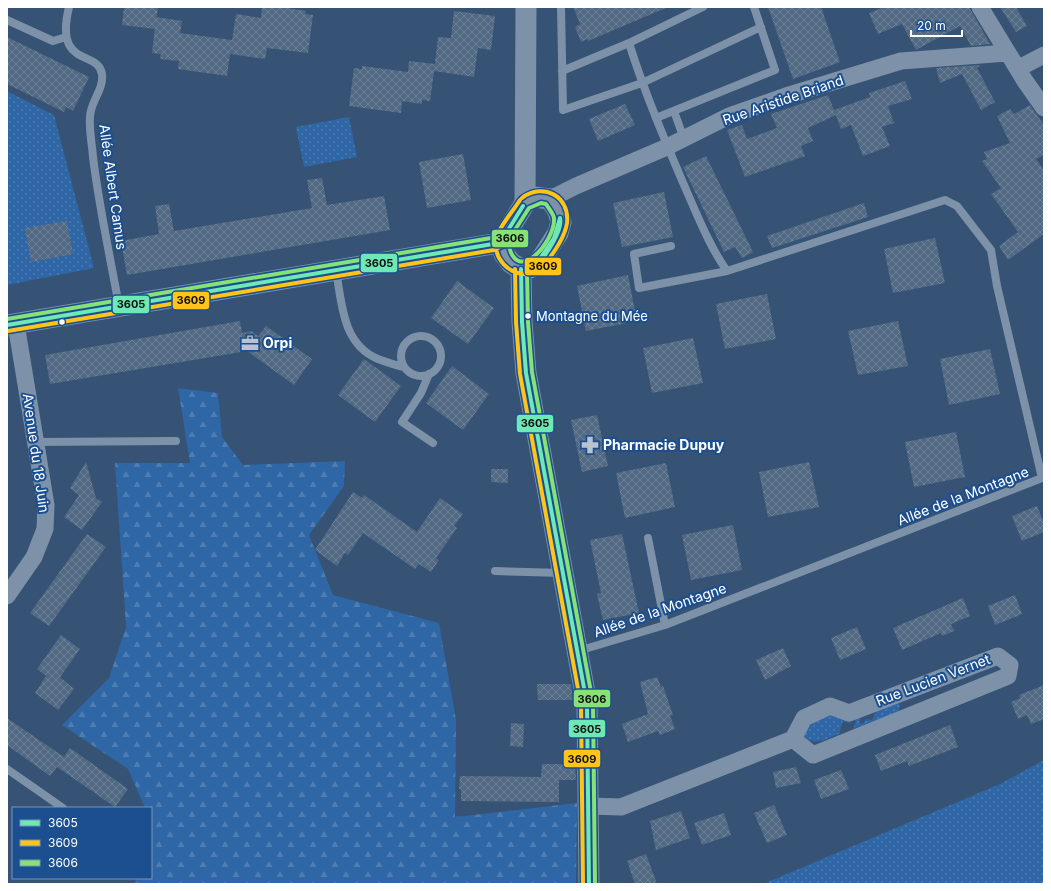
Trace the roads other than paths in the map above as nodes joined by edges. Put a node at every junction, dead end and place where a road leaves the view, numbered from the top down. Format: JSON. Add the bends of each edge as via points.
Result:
{"nodes":[{"id":1,"x":69,"y":7,"type":"edge"},
{"id":2,"x":526,"y":7,"type":"edge"},
{"id":3,"x":561,"y":7,"type":"edge"},
{"id":4,"x":703,"y":7,"type":"edge"},
{"id":5,"x":754,"y":7,"type":"edge"},
{"id":6,"x":980,"y":7,"type":"edge"},
{"id":7,"x":7,"y":20,"type":"edge"},
{"id":8,"x":761,"y":27,"type":"junction"},
{"id":9,"x":67,"y":39,"type":"junction"},
{"id":10,"x":629,"y":43,"type":"junction"},
{"id":11,"x":1007,"y":53,"type":"junction"},
{"id":12,"x":1044,"y":55,"type":"edge"},
{"id":13,"x":1019,"y":68,"type":"junction"},
{"id":14,"x":562,"y":71,"type":"junction"},
{"id":15,"x":642,"y":82,"type":"junction"},
{"id":16,"x":1044,"y":108,"type":"edge"},
{"id":17,"x":674,"y":111,"type":"junction"},
{"id":18,"x":656,"y":118,"type":"junction"},
{"id":19,"x":684,"y":139,"type":"junction"},
{"id":20,"x":667,"y":147,"type":"junction"},
{"id":21,"x":550,"y":199,"type":"junction"},
{"id":22,"x":525,"y":203,"type":"junction"},
{"id":23,"x":502,"y":240,"type":"junction"},
{"id":24,"x":671,"y":246,"type":"dead end"},
{"id":25,"x":521,"y":269,"type":"junction"},
{"id":26,"x":336,"y":270,"type":"junction"},
{"id":27,"x":727,"y":270,"type":"junction"},
{"id":28,"x":119,"y":307,"type":"junction"},
{"id":29,"x":12,"y":324,"type":"edge"},
{"id":30,"x":404,"y":368,"type":"junction"},
{"id":31,"x":429,"y":374,"type":"junction"},
{"id":32,"x":176,"y":441,"type":"dead end"},
{"id":33,"x":36,"y":442,"type":"junction"},
{"id":34,"x":433,"y":443,"type":"dead end"},
{"id":35,"x":1043,"y":478,"type":"edge"},
{"id":36,"x":648,"y":538,"type":"dead end"},
{"id":37,"x":495,"y":571,"type":"dead end"},
{"id":38,"x":563,"y":572,"type":"junction"},
{"id":39,"x":7,"y":596,"type":"edge"},
{"id":40,"x":666,"y":625,"type":"junction"},
{"id":41,"x":578,"y":651,"type":"junction"},
{"id":42,"x":793,"y":739,"type":"junction"},
{"id":43,"x":7,"y":769,"type":"edge"},
{"id":44,"x":588,"y":806,"type":"junction"},
{"id":45,"x":62,"y":807,"type":"edge"},
{"id":46,"x":589,"y":884,"type":"edge"}],
"edges":[{"from":1,"to":9,"type":"lane","via":[[64,32]]},
{"from":2,"to":22,"type":"street"},
{"from":3,"to":14,"type":"lane"},
{"from":4,"to":10,"type":"lane"},
{"from":5,"to":8,"type":"lane"},
{"from":6,"to":11,"type":"street"},
{"from":7,"to":9,"type":"lane","via":[[53,41]]},
{"from":8,"to":15,"type":"lane"},
{"from":8,"to":17,"type":"lane","via":[[775,70]]},
{"from":9,"to":28,"type":"lane","name":"Allée Albert Camus","via":[[70,48],[97,65],[102,72],[103,81],[89,116],[101,213]]},
{"from":10,"to":14,"type":"lane"},
{"from":10,"to":15,"type":"lane"},
{"from":11,"to":13,"type":"street"},
{"from":11,"to":19,"type":"street","name":"Rue Aristide Briand","via":[[901,61],[729,116]]},
{"from":12,"to":13,"type":"street"},
{"from":13,"to":16,"type":"street"},
{"from":14,"to":15,"type":"lane","via":[[563,110]]},
{"from":15,"to":18,"type":"lane"},
{"from":17,"to":18,"type":"lane"},
{"from":17,"to":19,"type":"lane"},
{"from":18,"to":20,"type":"lane"},
{"from":19,"to":20,"type":"street","name":"Rue Aristide Briand"},
{"from":20,"to":21,"type":"street","name":"Rue Aristide Briand"},
{"from":20,"to":27,"type":"lane","via":[[715,254]]},
{"from":21,"to":22,"type":"street","via":[[534,197]]},
{"from":21,"to":25,"type":"street","via":[[558,211],[561,222],[558,233],[540,261],[530,268]]},
{"from":22,"to":23,"type":"street"},
{"from":23,"to":25,"type":"street","via":[[504,254],[511,263]]},
{"from":23,"to":26,"type":"street","via":[[493,244]]},
{"from":24,"to":27,"type":"lane","name":"Allée de la Montagne","via":[[634,254],[639,288]]},
{"from":25,"to":38,"type":"street","via":[[526,373]]},
{"from":26,"to":28,"type":"street"},
{"from":26,"to":30,"type":"lane","via":[[344,322],[352,336],[376,358]]},
{"from":27,"to":35,"type":"lane","name":"Allée de la Montagne","via":[[945,200],[957,206],[991,250],[997,286]]},
{"from":28,"to":29,"type":"street"},
{"from":29,"to":33,"type":"street","name":"Avenue du 18 Juin"},
{"from":30,"to":31,"type":"lane","via":[[416,376]]},
{"from":30,"to":31,"type":"lane","via":[[401,361],[402,347],[412,338],[426,336],[437,344],[441,358]]},
{"from":31,"to":34,"type":"lane","via":[[421,393],[402,422]]},
{"from":32,"to":33,"type":"lane"},
{"from":33,"to":39,"type":"street","name":"Avenue du 18 Juin","via":[[46,505],[45,529],[34,557]]},
{"from":35,"to":40,"type":"lane","name":"Allée de la Montagne"},
{"from":36,"to":40,"type":"lane"},
{"from":37,"to":38,"type":"lane"},
{"from":38,"to":41,"type":"street"},
{"from":40,"to":41,"type":"lane","name":"Allée de la Montagne"},
{"from":41,"to":44,"type":"street","via":[[587,704]]},
{"from":42,"to":42,"type":"street","name":"Rue Lucien Vernet","via":[[813,755],[1008,676],[1010,665],[998,656],[849,713],[830,706],[804,718]]},
{"from":42,"to":44,"type":"street","via":[[621,807]]},
{"from":43,"to":45,"type":"lane"},
{"from":44,"to":46,"type":"street"}]}
